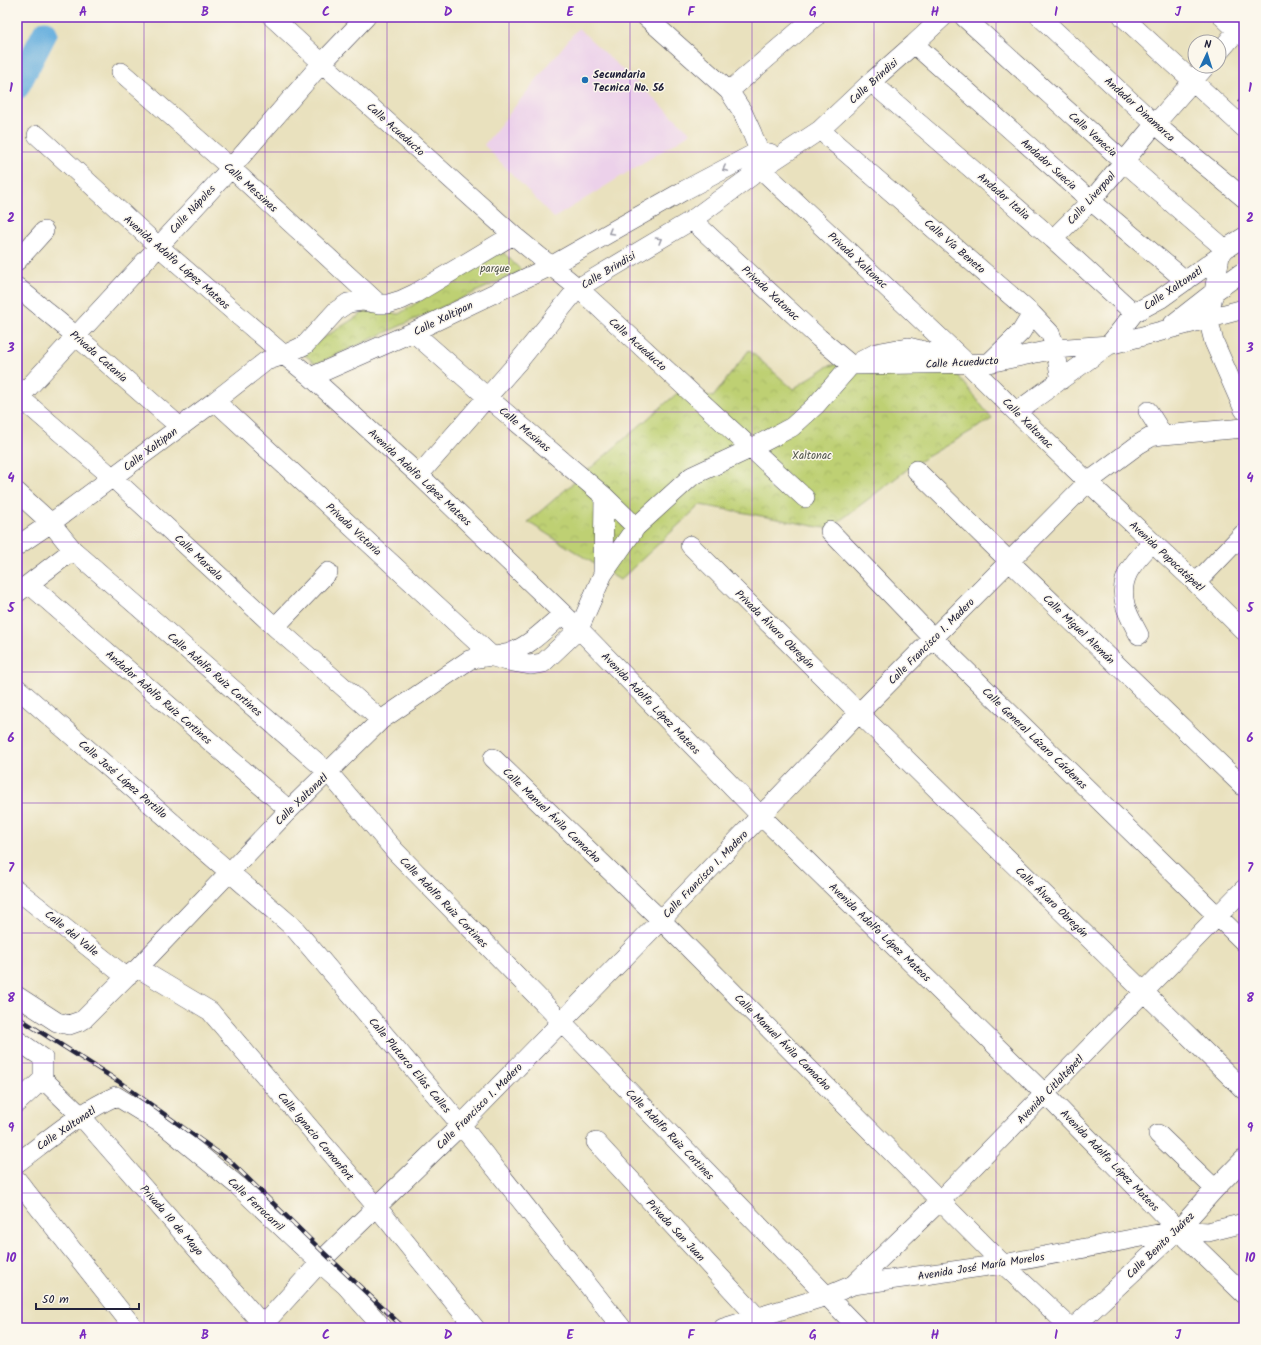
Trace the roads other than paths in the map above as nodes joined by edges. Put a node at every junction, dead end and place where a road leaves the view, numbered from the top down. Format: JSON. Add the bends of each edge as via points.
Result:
{"nodes":[{"id":1,"x":272,"y":17,"type":"edge"},
{"id":2,"x":366,"y":17,"type":"edge"},
{"id":3,"x":646,"y":17,"type":"edge"},
{"id":4,"x":943,"y":17,"type":"edge"},
{"id":5,"x":964,"y":17,"type":"edge"},
{"id":6,"x":1040,"y":17,"type":"edge"},
{"id":7,"x":1123,"y":17,"type":"edge"},
{"id":8,"x":1223,"y":17,"type":"edge"},
{"id":9,"x":807,"y":19,"type":"edge"},
{"id":10,"x":1241,"y":34,"type":"edge"},
{"id":11,"x":914,"y":44,"type":"junction"},
{"id":12,"x":1227,"y":45,"type":"edge"},
{"id":13,"x":322,"y":63,"type":"junction"},
{"id":14,"x":121,"y":72,"type":"dead end"},
{"id":15,"x":1199,"y":74,"type":"edge"},
{"id":16,"x":1193,"y":81,"type":"junction"},
{"id":17,"x":871,"y":82,"type":"junction"},
{"id":18,"x":728,"y":91,"type":"junction"},
{"id":19,"x":1155,"y":124,"type":"junction"},
{"id":20,"x":1244,"y":128,"type":"edge"},
{"id":21,"x":820,"y":130,"type":"junction"},
{"id":22,"x":37,"y":135,"type":"dead end"},
{"id":23,"x":760,"y":160,"type":"junction"},
{"id":24,"x":1123,"y":161,"type":"junction"},
{"id":25,"x":231,"y":168,"type":"junction"},
{"id":26,"x":1244,"y":198,"type":"edge"},
{"id":27,"x":1091,"y":201,"type":"junction"},
{"id":28,"x":692,"y":220,"type":"junction"},
{"id":29,"x":44,"y":231,"type":"dead end"},
{"id":30,"x":513,"y":235,"type":"junction"},
{"id":31,"x":1244,"y":237,"type":"edge"},
{"id":32,"x":1053,"y":239,"type":"junction"},
{"id":33,"x":158,"y":246,"type":"junction"},
{"id":34,"x":1222,"y":252,"type":"junction"},
{"id":35,"x":17,"y":261,"type":"edge"},
{"id":36,"x":551,"y":266,"type":"junction"},
{"id":37,"x":1244,"y":271,"type":"edge"},
{"id":38,"x":1186,"y":281,"type":"junction"},
{"id":39,"x":17,"y":287,"type":"edge"},
{"id":40,"x":578,"y":288,"type":"junction"},
{"id":41,"x":1214,"y":292,"type":"junction"},
{"id":42,"x":379,"y":304,"type":"junction"},
{"id":43,"x":1244,"y":308,"type":"edge"},
{"id":44,"x":1134,"y":313,"type":"junction"},
{"id":45,"x":1032,"y":314,"type":"junction"},
{"id":46,"x":1208,"y":318,"type":"junction"},
{"id":47,"x":1165,"y":330,"type":"junction"},
{"id":48,"x":413,"y":332,"type":"junction"},
{"id":49,"x":76,"y":336,"type":"junction"},
{"id":50,"x":1110,"y":345,"type":"junction"},
{"id":51,"x":1055,"y":349,"type":"junction"},
{"id":52,"x":284,"y":355,"type":"junction"},
{"id":53,"x":989,"y":363,"type":"junction"},
{"id":54,"x":961,"y":364,"type":"junction"},
{"id":55,"x":853,"y":365,"type":"junction"},
{"id":56,"x":311,"y":377,"type":"junction"},
{"id":57,"x":1061,"y":380,"type":"junction"},
{"id":58,"x":18,"y":397,"type":"edge"},
{"id":59,"x":487,"y":397,"type":"junction"},
{"id":60,"x":215,"y":401,"type":"junction"},
{"id":61,"x":1244,"y":410,"type":"edge"},
{"id":62,"x":1148,"y":411,"type":"dead end"},
{"id":63,"x":1016,"y":412,"type":"junction"},
{"id":64,"x":180,"y":427,"type":"junction"},
{"id":65,"x":1244,"y":428,"type":"edge"},
{"id":66,"x":1163,"y":435,"type":"junction"},
{"id":67,"x":752,"y":448,"type":"junction"},
{"id":68,"x":916,"y":470,"type":"dead end"},
{"id":69,"x":419,"y":475,"type":"junction"},
{"id":70,"x":112,"y":477,"type":"junction"},
{"id":71,"x":1088,"y":482,"type":"junction"},
{"id":72,"x":17,"y":492,"type":"edge"},
{"id":73,"x":604,"y":496,"type":"junction"},
{"id":74,"x":805,"y":498,"type":"dead end"},
{"id":75,"x":51,"y":523,"type":"junction"},
{"id":76,"x":636,"y":527,"type":"junction"},
{"id":77,"x":830,"y":531,"type":"dead end"},
{"id":78,"x":1244,"y":533,"type":"edge"},
{"id":79,"x":1153,"y":542,"type":"junction"},
{"id":80,"x":690,"y":545,"type":"dead end"},
{"id":81,"x":17,"y":546,"type":"edge"},
{"id":82,"x":73,"y":550,"type":"junction"},
{"id":83,"x":1010,"y":562,"type":"junction"},
{"id":84,"x":328,"y":572,"type":"dead end"},
{"id":85,"x":603,"y":574,"type":"junction"},
{"id":86,"x":1196,"y":583,"type":"junction"},
{"id":87,"x":23,"y":588,"type":"edge"},
{"id":88,"x":562,"y":614,"type":"junction"},
{"id":89,"x":275,"y":627,"type":"junction"},
{"id":90,"x":579,"y":629,"type":"junction"},
{"id":91,"x":1244,"y":631,"type":"edge"},
{"id":92,"x":1139,"y":635,"type":"dead end"},
{"id":93,"x":933,"y":638,"type":"junction"},
{"id":94,"x":493,"y":657,"type":"junction"},
{"id":95,"x":17,"y":688,"type":"edge"},
{"id":96,"x":859,"y":714,"type":"junction"},
{"id":97,"x":381,"y":720,"type":"junction"},
{"id":98,"x":493,"y":758,"type":"dead end"},
{"id":99,"x":328,"y":772,"type":"junction"},
{"id":100,"x":1244,"y":787,"type":"edge"},
{"id":101,"x":288,"y":810,"type":"junction"},
{"id":102,"x":760,"y":816,"type":"junction"},
{"id":103,"x":229,"y":871,"type":"junction"},
{"id":104,"x":1244,"y":889,"type":"edge"},
{"id":105,"x":17,"y":890,"type":"edge"},
{"id":106,"x":1218,"y":917,"type":"junction"},
{"id":107,"x":661,"y":920,"type":"junction"},
{"id":108,"x":1244,"y":942,"type":"edge"},
{"id":109,"x":132,"y":973,"type":"junction"},
{"id":110,"x":1145,"y":992,"type":"junction"},
{"id":111,"x":17,"y":996,"type":"edge"},
{"id":112,"x":562,"y":1022,"type":"junction"},
{"id":113,"x":17,"y":1040,"type":"edge"},
{"id":114,"x":42,"y":1079,"type":"junction"},
{"id":115,"x":1244,"y":1090,"type":"edge"},
{"id":116,"x":1045,"y":1094,"type":"junction"},
{"id":117,"x":116,"y":1096,"type":"joint"},
{"id":118,"x":17,"y":1103,"type":"edge"},
{"id":119,"x":81,"y":1116,"type":"junction"},
{"id":120,"x":461,"y":1125,"type":"junction"},
{"id":121,"x":1158,"y":1134,"type":"dead end"},
{"id":122,"x":596,"y":1142,"type":"dead end"},
{"id":123,"x":1244,"y":1159,"type":"edge"},
{"id":124,"x":17,"y":1163,"type":"edge"},
{"id":125,"x":17,"y":1180,"type":"edge"},
{"id":126,"x":1215,"y":1189,"type":"junction"},
{"id":127,"x":941,"y":1200,"type":"junction"},
{"id":128,"x":377,"y":1207,"type":"junction"},
{"id":129,"x":1244,"y":1223,"type":"edge"},
{"id":130,"x":1178,"y":1230,"type":"junction"},
{"id":131,"x":320,"y":1263,"type":"junction"},
{"id":132,"x":1003,"y":1264,"type":"junction"},
{"id":133,"x":853,"y":1285,"type":"junction"},
{"id":134,"x":1244,"y":1294,"type":"edge"},
{"id":135,"x":827,"y":1296,"type":"junction"},
{"id":136,"x":757,"y":1318,"type":"junction"},
{"id":137,"x":261,"y":1326,"type":"edge"},
{"id":138,"x":134,"y":1328,"type":"edge"},
{"id":139,"x":383,"y":1328,"type":"edge"},
{"id":140,"x":475,"y":1328,"type":"edge"},
{"id":141,"x":622,"y":1328,"type":"edge"},
{"id":142,"x":723,"y":1328,"type":"edge"},
{"id":143,"x":858,"y":1328,"type":"edge"},
{"id":144,"x":1072,"y":1328,"type":"edge"}],
"edges":[{"from":1,"to":13,"type":"street","name":"Calle Acueducto"},
{"from":2,"to":13,"type":"street","name":"Calle Nápoles"},
{"from":3,"to":18,"type":"street"},
{"from":4,"to":11,"type":"street","name":"Calle Brindisi"},
{"from":5,"to":24,"type":"street","name":"Calle Venecia"},
{"from":6,"to":19,"type":"street","name":"Andador Dinamarca"},
{"from":7,"to":16,"type":"street"},
{"from":8,"to":10,"type":"street"},
{"from":9,"to":18,"type":"street"},
{"from":10,"to":12,"type":"street"},
{"from":11,"to":17,"type":"street","name":"Calle Brindisi"},
{"from":11,"to":27,"type":"street","name":"Andador Suecia"},
{"from":13,"to":25,"type":"street","name":"Calle Nápoles"},
{"from":13,"to":30,"type":"street","name":"Calle Acueducto"},
{"from":14,"to":25,"type":"street","name":"Calle Messinas"},
{"from":15,"to":16,"type":"street","name":"Calle Liverpool"},
{"from":16,"to":19,"type":"street","name":"Calle Liverpool"},
{"from":16,"to":20,"type":"street"},
{"from":17,"to":21,"type":"street","name":"Calle Brindisi"},
{"from":17,"to":32,"type":"street","name":"Andador Italia"},
{"from":18,"to":23,"type":"street","via":[[742,111]]},
{"from":19,"to":24,"type":"street","name":"Calle Liverpool"},
{"from":19,"to":26,"type":"street","name":"Andador Dinamarca"},
{"from":21,"to":23,"type":"street","name":"Calle Brindisi","via":[[781,155]]},
{"from":21,"to":45,"type":"street","name":"Calle Vía Beneto"},
{"from":22,"to":33,"type":"street","name":"Avenida Adolfo López Mateos"},
{"from":23,"to":28,"type":"street","name":"Calle Brindisi"},
{"from":23,"to":36,"type":"street","one_way":true,"via":[[685,190]]},
{"from":23,"to":54,"type":"street","name":"Privada Xaltonac"},
{"from":24,"to":27,"type":"street","name":"Calle Liverpool"},
{"from":24,"to":34,"type":"street","name":"Calle Venecia"},
{"from":25,"to":33,"type":"street","name":"Calle Nápoles"},
{"from":25,"to":42,"type":"street","name":"Calle Messinas"},
{"from":27,"to":32,"type":"street","name":"Calle Liverpool"},
{"from":27,"to":38,"type":"street","name":"Andador Suecia"},
{"from":40,"to":28,"type":"street","name":"Calle Brindisi","one_way":true},
{"from":28,"to":55,"type":"street","name":"Privada Xatonac","via":[[819,338]]},
{"from":29,"to":35,"type":"street"},
{"from":30,"to":36,"type":"street","name":"Calle Acueducto"},
{"from":30,"to":42,"type":"street","name":"Calle Xaltipan","via":[[416,294],[388,304]]},
{"from":31,"to":34,"type":"street","name":"Calle Xaltonatl"},
{"from":32,"to":44,"type":"street","name":"Andador Italia"},
{"from":33,"to":49,"type":"street","name":"Calle Nápoles"},
{"from":33,"to":52,"type":"street","name":"Avenida Adolfo López Mateos"},
{"from":34,"to":38,"type":"street","name":"Calle Xaltonatl"},
{"from":34,"to":41,"type":"street"},
{"from":36,"to":40,"type":"street","name":"Calle Acueducto"},
{"from":36,"to":48,"type":"street","name":"Calle Xaltipan"},
{"from":37,"to":41,"type":"street","name":"Calle Xaltonatl"},
{"from":38,"to":44,"type":"street","name":"Calle Xaltonatl"},
{"from":39,"to":49,"type":"street","name":"Privada Catania"},
{"from":40,"to":59,"type":"street","name":"Calle Brindisi"},
{"from":40,"to":67,"type":"street","name":"Calle Acueducto"},
{"from":41,"to":46,"type":"street"},
{"from":41,"to":47,"type":"street","name":"Calle Xaltonatl"},
{"from":42,"to":52,"type":"street","name":"Calle Xaltipan","via":[[362,301],[348,303],[336,311],[305,345]]},
{"from":43,"to":46,"type":"street","name":"Calle Xaltonatl"},
{"from":44,"to":50,"type":"street","name":"Calle Xaltonatl"},
{"from":45,"to":51,"type":"street","name":"Calle Vía Beneto","via":[[1050,333]]},
{"from":45,"to":53,"type":"street","via":[[1021,332]]},
{"from":46,"to":47,"type":"street","name":"Calle Xaltonatl"},
{"from":46,"to":61,"type":"street","via":[[1214,342]]},
{"from":47,"to":50,"type":"street","name":"Calle Xaltonatl"},
{"from":48,"to":56,"type":"street","name":"Calle Xaltipan"},
{"from":48,"to":59,"type":"street","name":"Calle Mesinas"},
{"from":49,"to":58,"type":"street","name":"Calle Nápoles"},
{"from":49,"to":64,"type":"street","name":"Privada Catania"},
{"from":50,"to":51,"type":"street","name":"Calle Xaltonatl"},
{"from":50,"to":57,"type":"street","name":"Calle Xaltonatl"},
{"from":51,"to":53,"type":"street","name":"Calle Acueducto"},
{"from":51,"to":57,"type":"street","name":"Calle Vía Beneto"},
{"from":52,"to":56,"type":"street","name":"Avenida Adolfo López Mateos"},
{"from":52,"to":60,"type":"street","name":"Calle Xaltipan","via":[[266,361]]},
{"from":53,"to":54,"type":"street","name":"Calle Acueducto"},
{"from":54,"to":55,"type":"street","name":"Calle Acueducto"},
{"from":54,"to":63,"type":"street","name":"Calle Xaltonac"},
{"from":55,"to":67,"type":"street","via":[[792,427]]},
{"from":56,"to":69,"type":"street","name":"Avenida Adolfo López Mateos"},
{"from":57,"to":63,"type":"street","name":"Calle Xaltonatl"},
{"from":58,"to":70,"type":"street","name":"Calle Marsala"},
{"from":59,"to":69,"type":"street","name":"Calle Brindisi"},
{"from":59,"to":73,"type":"street","name":"Calle Mesinas"},
{"from":60,"to":64,"type":"street","name":"Calle Xaltipan"},
{"from":60,"to":94,"type":"street","name":"Privada Victoria"},
{"from":62,"to":66,"type":"street"},
{"from":63,"to":71,"type":"street","name":"Calle Xaltonac"},
{"from":64,"to":70,"type":"street","name":"Calle Xaltipan"},
{"from":65,"to":66,"type":"street","name":"Calle Francisco I. Madero"},
{"from":66,"to":71,"type":"street","name":"Calle Francisco I. Madero","via":[[1151,437]]},
{"from":67,"to":74,"type":"street","name":"Calle Acueducto"},
{"from":67,"to":76,"type":"street","via":[[692,476]]},
{"from":68,"to":83,"type":"street","name":"Calle Miguel Alemán"},
{"from":69,"to":88,"type":"street","name":"Avenida Adolfo López Mateos"},
{"from":70,"to":75,"type":"street","name":"Calle Xaltipan"},
{"from":70,"to":89,"type":"street","name":"Calle Marsala"},
{"from":71,"to":79,"type":"street","name":"Avenida Popocatépetl"},
{"from":71,"to":83,"type":"street","name":"Calle Francisco I. Madero"},
{"from":72,"to":75,"type":"street","name":"Calle Adolfo Ruiz Cortines"},
{"from":73,"to":76,"type":"street","name":"Calle Mesinas"},
{"from":73,"to":85,"type":"street"},
{"from":75,"to":81,"type":"street","name":"Calle Xaltipan"},
{"from":75,"to":82,"type":"street","name":"Calle Adolfo Ruiz Cortines"},
{"from":76,"to":85,"type":"street"},
{"from":77,"to":93,"type":"street","name":"Calle General Lázaro Cárdenas"},
{"from":78,"to":86,"type":"street"},
{"from":79,"to":86,"type":"street","name":"Avenida Popocatépetl"},
{"from":79,"to":92,"type":"street","via":[[1126,576],[1123,589],[1125,605]]},
{"from":80,"to":96,"type":"street","name":"Privada Álvaro Obregón"},
{"from":82,"to":87,"type":"street"},
{"from":82,"to":99,"type":"street","name":"Calle Adolfo Ruiz Cortines"},
{"from":83,"to":93,"type":"street","name":"Calle Francisco I. Madero"},
{"from":83,"to":100,"type":"street","name":"Calle Miguel Alemán"},
{"from":84,"to":89,"type":"street"},
{"from":85,"to":90,"type":"street"},
{"from":86,"to":91,"type":"street","name":"Avenida Popocatépetl"},
{"from":87,"to":101,"type":"street","name":"Andador Adolfo Ruiz Cortines"},
{"from":88,"to":90,"type":"street","name":"Avenida Adolfo López Mateos"},
{"from":88,"to":94,"type":"street","name":"Calle Xaltonatl","via":[[528,644],[510,653]]},
{"from":89,"to":97,"type":"street","name":"Calle Marsala"},
{"from":90,"to":94,"type":"street","via":[[543,663],[530,665]]},
{"from":90,"to":102,"type":"street","name":"Avenida Adolfo López Mateos"},
{"from":93,"to":96,"type":"street","name":"Calle Francisco I. Madero"},
{"from":93,"to":106,"type":"street","name":"Calle General Lázaro Cárdenas"},
{"from":94,"to":97,"type":"street","name":"Calle Xaltonatl","via":[[469,660]]},
{"from":95,"to":103,"type":"street","name":"Calle José López Portillo"},
{"from":96,"to":102,"type":"street","name":"Calle Francisco I. Madero"},
{"from":96,"to":110,"type":"street","name":"Calle Álvaro Obregón"},
{"from":97,"to":99,"type":"street","name":"Calle Xaltonatl"},
{"from":98,"to":107,"type":"street","name":"Calle Manuel Ávila Camacho"},
{"from":99,"to":101,"type":"street","name":"Calle Xaltonatl"},
{"from":99,"to":112,"type":"street","name":"Calle Adolfo Ruiz Cortines","via":[[395,851]]},
{"from":101,"to":103,"type":"street","name":"Calle Xaltonatl"},
{"from":102,"to":107,"type":"street","name":"Calle Francisco I. Madero"},
{"from":102,"to":116,"type":"street","name":"Avenida Adolfo López Mateos"},
{"from":103,"to":109,"type":"street","name":"Calle Xaltonatl"},
{"from":103,"to":120,"type":"street","name":"Calle Plutarco Elías Calles","via":[[294,928]]},
{"from":104,"to":106,"type":"street","name":"Avenida Citlaltépetl"},
{"from":105,"to":109,"type":"street","name":"Calle del Valle"},
{"from":106,"to":108,"type":"street","name":"Calle General Lázaro Cárdenas"},
{"from":106,"to":110,"type":"street","name":"Avenida Citlaltépetl"},
{"from":107,"to":112,"type":"street","name":"Calle Francisco I. Madero"},
{"from":107,"to":127,"type":"street","name":"Calle Manuel Ávila Camacho"},
{"from":109,"to":111,"type":"street","name":"Calle Xaltonatl","via":[[83,1020],[69,1025],[57,1022]]},
{"from":109,"to":128,"type":"street","name":"Calle Ignacio Comonfort","via":[[210,1011]]},
{"from":110,"to":115,"type":"street","name":"Calle Álvaro Obregón"},
{"from":110,"to":116,"type":"street","name":"Avenida Citlaltépetl"},
{"from":112,"to":120,"type":"street","name":"Calle Francisco I. Madero"},
{"from":112,"to":135,"type":"street","name":"Calle Adolfo Ruiz Cortines"},
{"from":113,"to":114,"type":"street","via":[[43,1058]]},
{"from":114,"to":118,"type":"street"},
{"from":114,"to":119,"type":"street","name":"Privada 10 de Mayo"},
{"from":116,"to":127,"type":"street","name":"Avenida Citlaltépetl"},
{"from":116,"to":130,"type":"street","name":"Avenida Adolfo López Mateos"},
{"from":117,"to":119,"type":"street","name":"Calle Xaltonatl"},
{"from":117,"to":131,"type":"street","name":"Calle Ferrocarril","via":[[165,1126],[238,1186]]},
{"from":119,"to":124,"type":"street","name":"Calle Xaltonatl"},
{"from":119,"to":137,"type":"street","name":"Privada 10 de Mayo"},
{"from":120,"to":128,"type":"street","name":"Calle Francisco I. Madero"},
{"from":120,"to":141,"type":"street","name":"Calle Plutarco Elías Calles"},
{"from":121,"to":126,"type":"street"},
{"from":122,"to":136,"type":"street","name":"Privada San Juan"},
{"from":123,"to":126,"type":"street","name":"Calle Benito Juárez"},
{"from":125,"to":138,"type":"street"},
{"from":126,"to":130,"type":"street","name":"Calle Benito Juárez"},
{"from":127,"to":132,"type":"street","name":"Calle Manuel Ávila Camacho"},
{"from":127,"to":133,"type":"street","name":"Avenida Citlaltépetl"},
{"from":128,"to":131,"type":"street","name":"Calle Francisco I. Madero"},
{"from":128,"to":140,"type":"street","name":"Calle Ignacio Comonfort"},
{"from":129,"to":130,"type":"street","name":"Avenida José María Morelos","via":[[1208,1232]]},
{"from":130,"to":132,"type":"street","name":"Avenida José María Morelos"},
{"from":130,"to":134,"type":"street","name":"Avenida Adolfo López Mateos"},
{"from":130,"to":144,"type":"street","name":"Calle Benito Juárez"},
{"from":131,"to":137,"type":"street","name":"Calle Francisco I. Madero"},
{"from":131,"to":139,"type":"street","name":"Calle Ferrocarril","via":[[345,1285]]},
{"from":132,"to":133,"type":"street","name":"Avenida José María Morelos"},
{"from":132,"to":144,"type":"street","name":"Calle Manuel Ávila Camacho"},
{"from":133,"to":135,"type":"street","name":"Avenida José María Morelos"},
{"from":135,"to":136,"type":"street","name":"Avenida José María Morelos"},
{"from":135,"to":143,"type":"street","name":"Calle Adolfo Ruiz Cortines"},
{"from":136,"to":142,"type":"street","name":"Avenida José María Morelos"}]}
